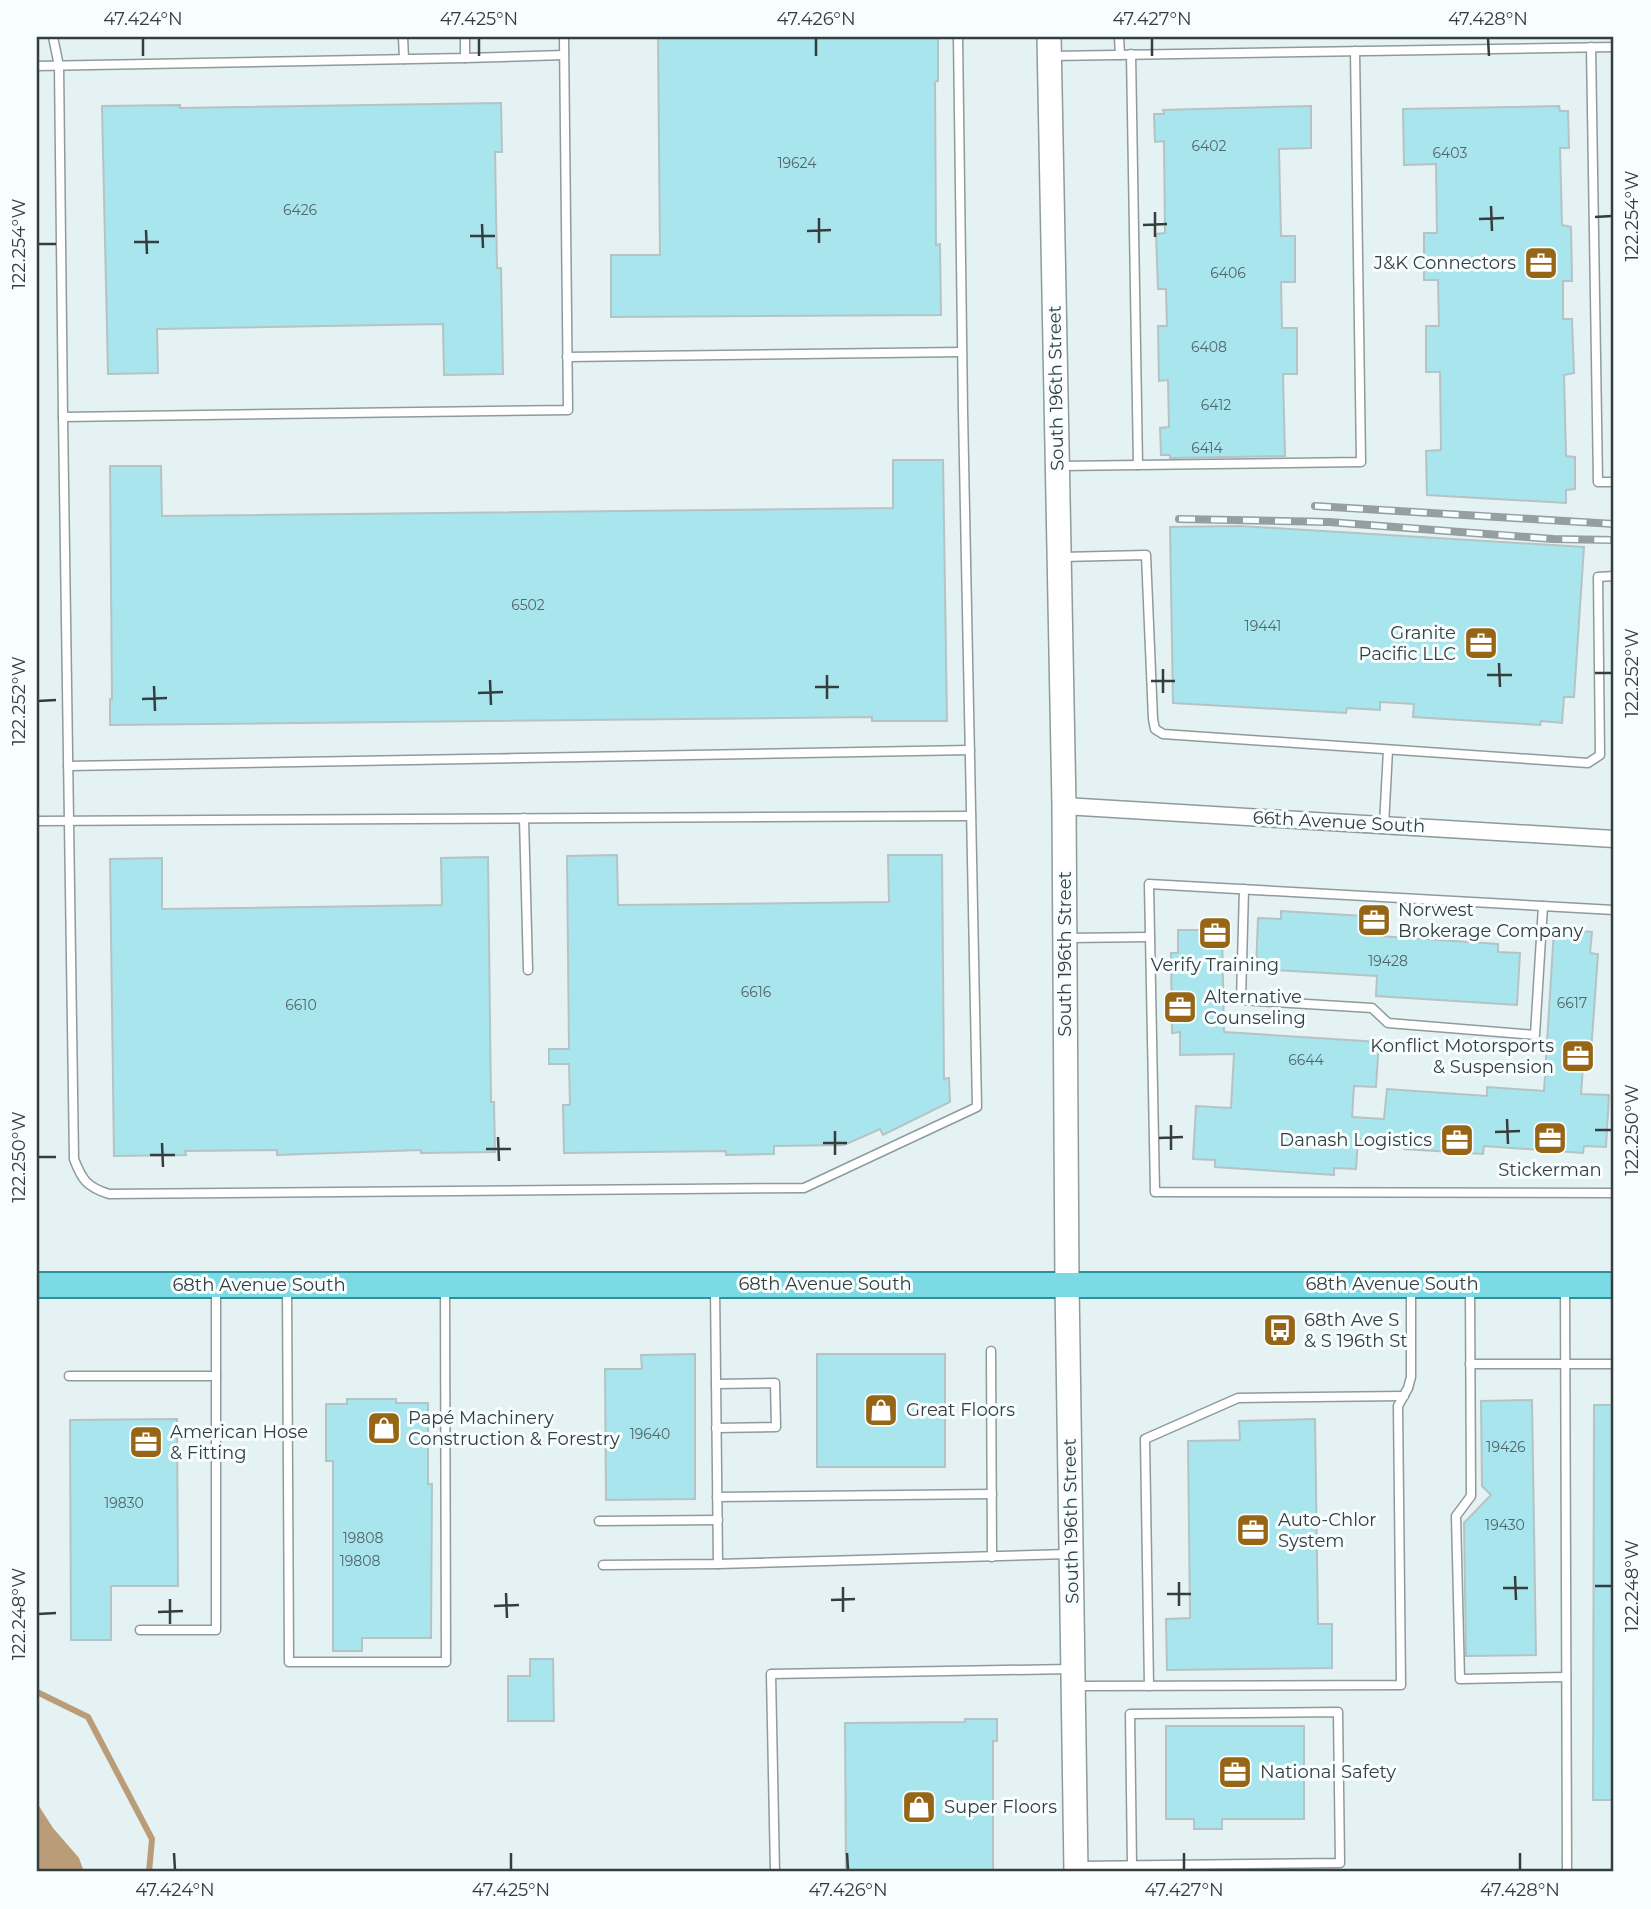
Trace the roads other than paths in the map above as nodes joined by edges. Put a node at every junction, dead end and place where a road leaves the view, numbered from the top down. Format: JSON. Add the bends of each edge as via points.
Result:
{"nodes":[{"id":1,"x":53,"y":37,"type":"edge"},
{"id":2,"x":404,"y":37,"type":"edge"},
{"id":3,"x":465,"y":37,"type":"edge"},
{"id":4,"x":564,"y":37,"type":"edge"},
{"id":5,"x":958,"y":37,"type":"edge"},
{"id":6,"x":1119,"y":37,"type":"edge"},
{"id":7,"x":1605,"y":37,"type":"edge"},
{"id":8,"x":1049,"y":46,"type":"edge"},
{"id":9,"x":1591,"y":47,"type":"junction"},
{"id":10,"x":1610,"y":47,"type":"edge"},
{"id":11,"x":1355,"y":51,"type":"junction"},
{"id":12,"x":1131,"y":54,"type":"junction"},
{"id":13,"x":564,"y":55,"type":"junction"},
{"id":14,"x":1120,"y":55,"type":"junction"},
{"id":15,"x":465,"y":58,"type":"junction"},
{"id":16,"x":404,"y":59,"type":"junction"},
{"id":17,"x":37,"y":66,"type":"edge"},
{"id":18,"x":59,"y":66,"type":"junction"},
{"id":19,"x":962,"y":352,"type":"junction"},
{"id":20,"x":568,"y":357,"type":"junction"},
{"id":21,"x":63,"y":416,"type":"junction"},
{"id":22,"x":1138,"y":465,"type":"junction"},
{"id":23,"x":1057,"y":466,"type":"junction"},
{"id":24,"x":1614,"y":482,"type":"edge"},
{"id":25,"x":1059,"y":557,"type":"junction"},
{"id":26,"x":1614,"y":576,"type":"edge"},
{"id":27,"x":970,"y":750,"type":"junction"},
{"id":28,"x":1388,"y":750,"type":"junction"},
{"id":29,"x":68,"y":765,"type":"junction"},
{"id":30,"x":1064,"y":806,"type":"junction"},
{"id":31,"x":971,"y":816,"type":"junction"},
{"id":32,"x":524,"y":818,"type":"junction"},
{"id":33,"x":37,"y":821,"type":"edge"},
{"id":34,"x":69,"y":821,"type":"junction"},
{"id":35,"x":1384,"y":825,"type":"junction"},
{"id":36,"x":1614,"y":839,"type":"edge"},
{"id":37,"x":1244,"y":889,"type":"junction"},
{"id":38,"x":1543,"y":906,"type":"junction"},
{"id":39,"x":1614,"y":910,"type":"edge"},
{"id":40,"x":1149,"y":937,"type":"junction"},
{"id":41,"x":1065,"y":938,"type":"junction"},
{"id":42,"x":528,"y":970,"type":"dead end"},
{"id":43,"x":1614,"y":1193,"type":"edge"},
{"id":44,"x":445,"y":1284,"type":"junction"},
{"id":45,"x":715,"y":1284,"type":"junction"},
{"id":46,"x":1067,"y":1284,"type":"junction"},
{"id":47,"x":1411,"y":1284,"type":"junction"},
{"id":48,"x":1470,"y":1284,"type":"junction"},
{"id":49,"x":1565,"y":1284,"type":"junction"},
{"id":50,"x":37,"y":1285,"type":"edge"},
{"id":51,"x":216,"y":1285,"type":"junction"},
{"id":52,"x":287,"y":1285,"type":"junction"},
{"id":53,"x":1614,"y":1285,"type":"edge"},
{"id":54,"x":990,"y":1351,"type":"dead end"},
{"id":55,"x":1470,"y":1364,"type":"junction"},
{"id":56,"x":1565,"y":1364,"type":"junction"},
{"id":57,"x":1614,"y":1364,"type":"edge"},
{"id":58,"x":69,"y":1376,"type":"dead end"},
{"id":59,"x":216,"y":1376,"type":"junction"},
{"id":60,"x":716,"y":1384,"type":"junction"},
{"id":61,"x":1404,"y":1396,"type":"junction"},
{"id":62,"x":716,"y":1428,"type":"junction"},
{"id":63,"x":992,"y":1494,"type":"junction"},
{"id":64,"x":717,"y":1497,"type":"junction"},
{"id":65,"x":718,"y":1520,"type":"junction"},
{"id":66,"x":599,"y":1521,"type":"dead end"},
{"id":67,"x":1071,"y":1554,"type":"junction"},
{"id":68,"x":992,"y":1557,"type":"junction"},
{"id":69,"x":718,"y":1564,"type":"junction"},
{"id":70,"x":603,"y":1565,"type":"dead end"},
{"id":71,"x":140,"y":1630,"type":"dead end"},
{"id":72,"x":1566,"y":1677,"type":"junction"},
{"id":73,"x":1073,"y":1678,"type":"junction"},
{"id":74,"x":1149,"y":1686,"type":"junction"},
{"id":75,"x":1132,"y":1865,"type":"junction"},
{"id":76,"x":1076,"y":1869,"type":"edge"},
{"id":77,"x":775,"y":1872,"type":"edge"},
{"id":78,"x":1567,"y":1872,"type":"edge"}],
"edges":[{"from":1,"to":18,"type":"lane"},
{"from":2,"to":16,"type":"lane"},
{"from":3,"to":15,"type":"lane"},
{"from":4,"to":13,"type":"lane"},
{"from":5,"to":19,"type":"lane"},
{"from":6,"to":14,"type":"lane"},
{"from":7,"to":10,"type":"lane"},
{"from":8,"to":14,"type":"lane"},
{"from":8,"to":23,"type":"main road","name":"South 196th Street"},
{"from":9,"to":10,"type":"lane"},
{"from":9,"to":11,"type":"lane"},
{"from":9,"to":24,"type":"lane","via":[[1598,482]]},
{"from":11,"to":12,"type":"lane"},
{"from":11,"to":22,"type":"lane","via":[[1361,462]]},
{"from":12,"to":14,"type":"lane"},
{"from":12,"to":22,"type":"lane"},
{"from":13,"to":15,"type":"lane"},
{"from":13,"to":20,"type":"lane"},
{"from":15,"to":16,"type":"lane"},
{"from":16,"to":18,"type":"lane"},
{"from":17,"to":18,"type":"lane"},
{"from":18,"to":21,"type":"lane"},
{"from":19,"to":20,"type":"lane"},
{"from":19,"to":27,"type":"lane"},
{"from":20,"to":21,"type":"lane","via":[[568,411]]},
{"from":21,"to":29,"type":"lane"},
{"from":22,"to":23,"type":"lane"},
{"from":23,"to":25,"type":"main road","name":"South 196th Street"},
{"from":25,"to":28,"type":"lane","via":[[1146,555],[1153,719],[1155,729],[1163,734]]},
{"from":25,"to":30,"type":"main road","name":"South 196th Street"},
{"from":26,"to":28,"type":"lane","via":[[1598,576],[1600,755],[1588,763]]},
{"from":27,"to":29,"type":"lane"},
{"from":27,"to":31,"type":"lane"},
{"from":28,"to":35,"type":"lane"},
{"from":29,"to":34,"type":"lane"},
{"from":30,"to":35,"type":"street","name":"66th Avenue South"},
{"from":30,"to":41,"type":"main road","name":"South 196th Street"},
{"from":31,"to":32,"type":"lane"},
{"from":31,"to":34,"type":"lane","via":[[977,1107],[804,1188],[110,1194],[94,1189],[80,1175],[74,1158]]},
{"from":32,"to":34,"type":"lane"},
{"from":32,"to":42,"type":"lane"},
{"from":33,"to":34,"type":"lane"},
{"from":35,"to":36,"type":"street","name":"66th Avenue South"},
{"from":37,"to":38,"type":"lane"},
{"from":37,"to":38,"type":"lane","via":[[1241,1000],[1372,1008],[1388,1023],[1535,1035]]},
{"from":37,"to":40,"type":"lane","via":[[1149,884]]},
{"from":38,"to":39,"type":"lane"},
{"from":40,"to":41,"type":"lane"},
{"from":40,"to":43,"type":"lane","via":[[1155,1192]]},
{"from":41,"to":46,"type":"main road","name":"South 196th Street"},
{"from":44,"to":45,"type":"main road","name":"68th Avenue South"},
{"from":44,"to":52,"type":"main road","name":"68th Avenue South"},
{"from":44,"to":52,"type":"lane","via":[[446,1662],[289,1662]]},
{"from":45,"to":46,"type":"main road","name":"68th Avenue South"},
{"from":45,"to":60,"type":"lane"},
{"from":46,"to":47,"type":"main road","name":"68th Avenue South"},
{"from":46,"to":67,"type":"main road","name":"South 196th Street"},
{"from":47,"to":48,"type":"main road","name":"68th Avenue South"},
{"from":47,"to":61,"type":"lane","via":[[1411,1377]]},
{"from":48,"to":49,"type":"main road","name":"68th Avenue South"},
{"from":48,"to":55,"type":"lane"},
{"from":49,"to":53,"type":"main road","name":"68th Avenue South"},
{"from":49,"to":56,"type":"lane"},
{"from":50,"to":51,"type":"main road","name":"68th Avenue South"},
{"from":51,"to":52,"type":"main road","name":"68th Avenue South"},
{"from":51,"to":59,"type":"lane"},
{"from":54,"to":63,"type":"lane"},
{"from":55,"to":56,"type":"lane"},
{"from":55,"to":72,"type":"lane","via":[[1471,1496],[1456,1516],[1460,1679]]},
{"from":56,"to":57,"type":"lane"},
{"from":56,"to":72,"type":"lane"},
{"from":58,"to":59,"type":"lane"},
{"from":59,"to":71,"type":"lane","via":[[216,1630]]},
{"from":60,"to":62,"type":"lane"},
{"from":60,"to":62,"type":"lane","via":[[775,1383],[776,1427]]},
{"from":61,"to":74,"type":"lane","via":[[1238,1398],[1145,1439]]},
{"from":61,"to":74,"type":"lane","via":[[1398,1406],[1401,1685]]},
{"from":62,"to":64,"type":"lane"},
{"from":63,"to":64,"type":"lane"},
{"from":63,"to":68,"type":"lane"},
{"from":64,"to":65,"type":"lane"},
{"from":65,"to":66,"type":"lane"},
{"from":65,"to":69,"type":"lane"},
{"from":67,"to":68,"type":"lane"},
{"from":67,"to":73,"type":"main road","name":"South 196th Street"},
{"from":68,"to":69,"type":"lane"},
{"from":69,"to":70,"type":"lane"},
{"from":72,"to":78,"type":"lane"},
{"from":73,"to":74,"type":"lane"},
{"from":73,"to":76,"type":"main road","name":"South 196th Street"},
{"from":73,"to":77,"type":"lane","via":[[771,1674]]},
{"from":75,"to":75,"type":"lane","via":[[1340,1863],[1338,1712],[1130,1714]]},
{"from":75,"to":76,"type":"lane"}]}
